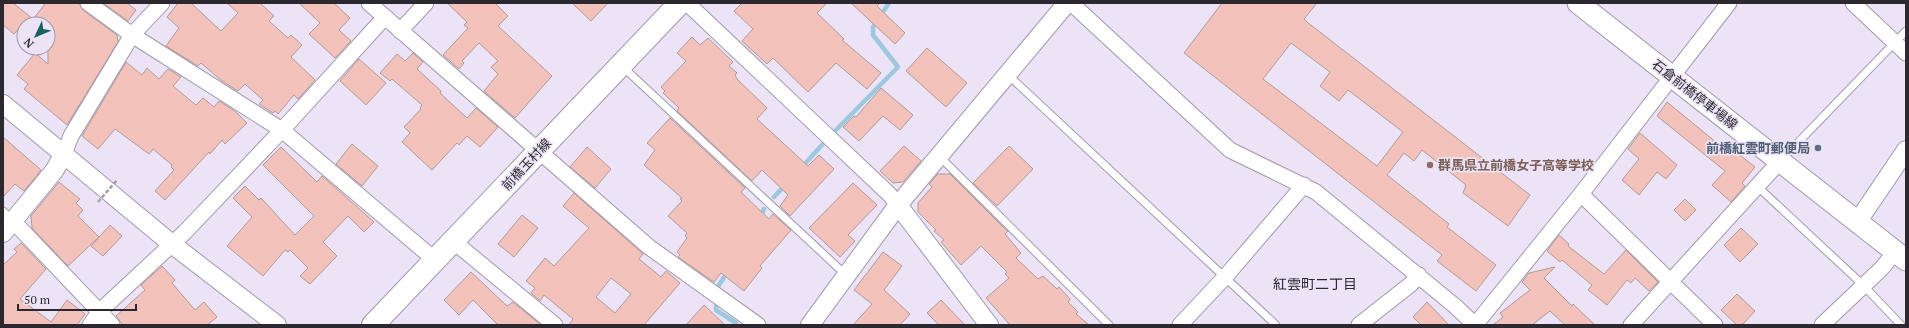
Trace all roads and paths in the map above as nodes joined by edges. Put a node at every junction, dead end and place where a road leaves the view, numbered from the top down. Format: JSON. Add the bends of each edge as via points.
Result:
{"nodes":[{"id":1,"x":88,"y":3,"type":"edge"},
{"id":2,"x":162,"y":3,"type":"edge"},
{"id":3,"x":369,"y":3,"type":"edge"},
{"id":4,"x":426,"y":3,"type":"edge"},
{"id":5,"x":680,"y":3,"type":"edge"},
{"id":6,"x":687,"y":3,"type":"edge"},
{"id":7,"x":1066,"y":3,"type":"edge"},
{"id":8,"x":1071,"y":3,"type":"edge"},
{"id":9,"x":1578,"y":3,"type":"edge"},
{"id":10,"x":1729,"y":3,"type":"edge"},
{"id":11,"x":1853,"y":3,"type":"edge"},
{"id":12,"x":385,"y":17,"type":"junction"},
{"id":13,"x":400,"y":30,"type":"junction"},
{"id":14,"x":1906,"y":31,"type":"edge"},
{"id":15,"x":132,"y":34,"type":"junction"},
{"id":16,"x":1895,"y":42,"type":"junction"},
{"id":17,"x":1906,"y":53,"type":"edge"},
{"id":18,"x":620,"y":65,"type":"junction"},
{"id":19,"x":1007,"y":74,"type":"junction"},
{"id":20,"x":1672,"y":76,"type":"junction"},
{"id":21,"x":3,"y":104,"type":"edge"},
{"id":22,"x":282,"y":130,"type":"junction"},
{"id":23,"x":1906,"y":150,"type":"edge"},
{"id":24,"x":537,"y":151,"type":"junction"},
{"id":25,"x":64,"y":154,"type":"junction"},
{"id":26,"x":939,"y":156,"type":"junction"},
{"id":27,"x":1780,"y":161,"type":"junction"},
{"id":28,"x":117,"y":180,"type":"dead end"},
{"id":29,"x":1304,"y":185,"type":"junction"},
{"id":30,"x":1757,"y":186,"type":"junction"},
{"id":31,"x":1581,"y":194,"type":"junction"},
{"id":32,"x":98,"y":202,"type":"dead end"},
{"id":33,"x":898,"y":205,"type":"junction"},
{"id":34,"x":1858,"y":221,"type":"junction"},
{"id":35,"x":6,"y":222,"type":"edge"},
{"id":36,"x":453,"y":241,"type":"junction"},
{"id":37,"x":173,"y":245,"type":"junction"},
{"id":38,"x":1901,"y":256,"type":"edge"},
{"id":39,"x":435,"y":260,"type":"junction"},
{"id":40,"x":1419,"y":275,"type":"junction"},
{"id":41,"x":847,"y":276,"type":"junction"},
{"id":42,"x":1225,"y":277,"type":"junction"},
{"id":43,"x":1671,"y":281,"type":"junction"},
{"id":44,"x":1863,"y":285,"type":"junction"},
{"id":45,"x":99,"y":312,"type":"junction"},
{"id":46,"x":983,"y":321,"type":"edge"},
{"id":47,"x":90,"y":325,"type":"edge"},
{"id":48,"x":112,"y":325,"type":"edge"},
{"id":49,"x":277,"y":325,"type":"edge"},
{"id":50,"x":373,"y":325,"type":"edge"},
{"id":51,"x":555,"y":325,"type":"edge"},
{"id":52,"x":758,"y":325,"type":"edge"},
{"id":53,"x":810,"y":325,"type":"edge"},
{"id":54,"x":1109,"y":325,"type":"edge"},
{"id":55,"x":1180,"y":325,"type":"edge"},
{"id":56,"x":1276,"y":325,"type":"edge"},
{"id":57,"x":1359,"y":325,"type":"edge"},
{"id":58,"x":1475,"y":325,"type":"edge"},
{"id":59,"x":1631,"y":325,"type":"edge"},
{"id":60,"x":1715,"y":325,"type":"edge"},
{"id":61,"x":1822,"y":325,"type":"edge"},
{"id":62,"x":1901,"y":325,"type":"edge"}],
"edges":[{"from":1,"to":15,"type":"street"},
{"from":2,"to":15,"type":"street"},
{"from":3,"to":12,"type":"street"},
{"from":4,"to":13,"type":"street"},
{"from":5,"to":18,"type":"main road","name":"前橋玉村線"},
{"from":6,"to":33,"type":"street"},
{"from":7,"to":19,"type":"street"},
{"from":8,"to":29,"type":"street","via":[[1230,150]]},
{"from":9,"to":20,"type":"main road","name":"石倉前橋停車場線"},
{"from":10,"to":20,"type":"street"},
{"from":11,"to":16,"type":"street"},
{"from":12,"to":13,"type":"street"},
{"from":12,"to":22,"type":"street"},
{"from":13,"to":24,"type":"street"},
{"from":14,"to":16,"type":"lane"},
{"from":15,"to":22,"type":"street"},
{"from":15,"to":25,"type":"street","via":[[71,136]]},
{"from":16,"to":17,"type":"street"},
{"from":16,"to":27,"type":"lane"},
{"from":18,"to":24,"type":"main road","name":"前橋玉村線"},
{"from":18,"to":41,"type":"lane"},
{"from":19,"to":26,"type":"street"},
{"from":19,"to":42,"type":"lane"},
{"from":20,"to":27,"type":"main road","name":"石倉前橋停車場線"},
{"from":20,"to":31,"type":"street"},
{"from":21,"to":25,"type":"street"},
{"from":22,"to":37,"type":"street"},
{"from":22,"to":39,"type":"street"},
{"from":23,"to":34,"type":"street"},
{"from":24,"to":36,"type":"main road","name":"前橋玉村線"},
{"from":24,"to":52,"type":"street","via":[[649,246]]},
{"from":25,"to":35,"type":"street","via":[[54,171]]},
{"from":25,"to":37,"type":"street"},
{"from":26,"to":33,"type":"street"},
{"from":26,"to":54,"type":"lane"},
{"from":27,"to":30,"type":"street"},
{"from":27,"to":34,"type":"main road","name":"石倉前橋停車場線"},
{"from":28,"to":32,"type":"path","bridge":true},
{"from":29,"to":40,"type":"street"},
{"from":29,"to":42,"type":"street"},
{"from":30,"to":43,"type":"street"},
{"from":30,"to":44,"type":"lane"},
{"from":31,"to":43,"type":"street"},
{"from":31,"to":58,"type":"street"},
{"from":33,"to":41,"type":"street"},
{"from":33,"to":46,"type":"street"},
{"from":34,"to":38,"type":"main road","name":"石倉前橋停車場線"},
{"from":35,"to":45,"type":"street"},
{"from":36,"to":39,"type":"main road","name":"前橋玉村線"},
{"from":36,"to":51,"type":"street"},
{"from":37,"to":45,"type":"street"},
{"from":37,"to":49,"type":"street"},
{"from":38,"to":44,"type":"street"},
{"from":39,"to":50,"type":"main road","name":"前橋玉村線"},
{"from":40,"to":57,"type":"street"},
{"from":40,"to":58,"type":"street"},
{"from":41,"to":53,"type":"street"},
{"from":42,"to":55,"type":"street"},
{"from":42,"to":56,"type":"lane"},
{"from":43,"to":59,"type":"street"},
{"from":43,"to":60,"type":"street"},
{"from":44,"to":61,"type":"street"},
{"from":44,"to":62,"type":"lane"},
{"from":45,"to":47,"type":"street"},
{"from":45,"to":48,"type":"street"}]}
